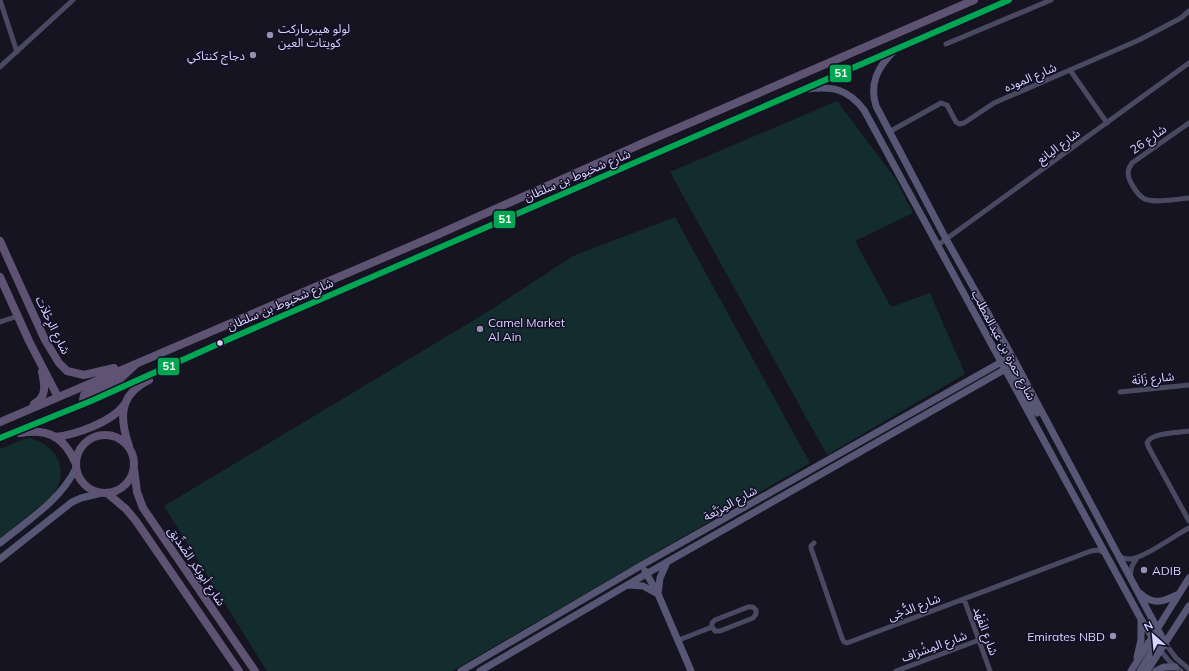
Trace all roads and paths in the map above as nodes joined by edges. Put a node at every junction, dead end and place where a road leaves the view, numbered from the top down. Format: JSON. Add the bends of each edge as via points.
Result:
{"nodes":[{"id":1,"x":0,"y":0,"type":"edge"},
{"id":2,"x":73,"y":0,"type":"edge"},
{"id":3,"x":974,"y":0,"type":"edge"},
{"id":4,"x":1009,"y":0,"type":"edge"},
{"id":5,"x":1051,"y":0,"type":"edge"},
{"id":6,"x":1189,"y":11,"type":"edge"},
{"id":7,"x":946,"y":44,"type":"dead end"},
{"id":8,"x":895,"y":50,"type":"junction"},
{"id":9,"x":17,"y":52,"type":"junction"},
{"id":10,"x":1189,"y":63,"type":"edge"},
{"id":11,"x":0,"y":67,"type":"edge"},
{"id":12,"x":1070,"y":70,"type":"junction"},
{"id":13,"x":804,"y":90,"type":"junction"},
{"id":14,"x":1107,"y":123,"type":"junction"},
{"id":15,"x":1189,"y":123,"type":"edge"},
{"id":16,"x":889,"y":132,"type":"junction"},
{"id":17,"x":1189,"y":198,"type":"edge"},
{"id":18,"x":946,"y":239,"type":"junction"},
{"id":19,"x":0,"y":242,"type":"edge"},
{"id":20,"x":938,"y":245,"type":"junction"},
{"id":21,"x":0,"y":277,"type":"edge"},
{"id":22,"x":35,"y":315,"type":"junction"},
{"id":23,"x":19,"y":319,"type":"junction"},
{"id":24,"x":0,"y":322,"type":"edge"},
{"id":25,"x":227,"y":340,"type":"junction"},
{"id":26,"x":40,"y":362,"type":"junction"},
{"id":27,"x":138,"y":362,"type":"junction"},
{"id":28,"x":1001,"y":362,"type":"junction"},
{"id":29,"x":1010,"y":364,"type":"junction"},
{"id":30,"x":1189,"y":385,"type":"edge"},
{"id":31,"x":1120,"y":392,"type":"dead end"},
{"id":32,"x":58,"y":397,"type":"junction"},
{"id":33,"x":87,"y":403,"type":"junction"},
{"id":34,"x":125,"y":404,"type":"junction"},
{"id":35,"x":4,"y":421,"type":"edge"},
{"id":36,"x":1189,"y":431,"type":"edge"},
{"id":37,"x":3,"y":437,"type":"edge"},
{"id":38,"x":55,"y":437,"type":"junction"},
{"id":39,"x":130,"y":449,"type":"junction"},
{"id":40,"x":76,"y":466,"type":"junction"},
{"id":41,"x":134,"y":469,"type":"junction"},
{"id":42,"x":104,"y":493,"type":"junction"},
{"id":43,"x":1189,"y":521,"type":"edge"},
{"id":44,"x":1189,"y":528,"type":"edge"},
{"id":45,"x":1097,"y":538,"type":"junction"},
{"id":46,"x":0,"y":543,"type":"edge"},
{"id":47,"x":814,"y":543,"type":"dead end"},
{"id":48,"x":1091,"y":551,"type":"junction"},
{"id":49,"x":1105,"y":553,"type":"junction"},
{"id":50,"x":1118,"y":556,"type":"junction"},
{"id":51,"x":1138,"y":557,"type":"junction"},
{"id":52,"x":0,"y":559,"type":"edge"},
{"id":53,"x":666,"y":562,"type":"junction"},
{"id":54,"x":644,"y":564,"type":"junction"},
{"id":55,"x":648,"y":573,"type":"junction"},
{"id":56,"x":1130,"y":577,"type":"junction"},
{"id":57,"x":1189,"y":578,"type":"edge"},
{"id":58,"x":627,"y":585,"type":"junction"},
{"id":59,"x":1137,"y":591,"type":"junction"},
{"id":60,"x":658,"y":594,"type":"junction"},
{"id":61,"x":1179,"y":594,"type":"junction"},
{"id":62,"x":964,"y":599,"type":"junction"},
{"id":63,"x":1189,"y":606,"type":"edge"},
{"id":64,"x":1141,"y":619,"type":"junction"},
{"id":65,"x":712,"y":627,"type":"junction"},
{"id":66,"x":1158,"y":629,"type":"junction"},
{"id":67,"x":679,"y":640,"type":"junction"},
{"id":68,"x":979,"y":640,"type":"junction"},
{"id":69,"x":1150,"y":640,"type":"junction"},
{"id":70,"x":1165,"y":643,"type":"junction"},
{"id":71,"x":1160,"y":650,"type":"junction"},
{"id":72,"x":1136,"y":663,"type":"junction"},
{"id":73,"x":1178,"y":669,"type":"edge"},
{"id":74,"x":1189,"y":669,"type":"edge"},
{"id":75,"x":239,"y":671,"type":"edge"},
{"id":76,"x":255,"y":671,"type":"edge"},
{"id":77,"x":461,"y":671,"type":"edge"},
{"id":78,"x":480,"y":671,"type":"edge"},
{"id":79,"x":691,"y":671,"type":"edge"},
{"id":80,"x":896,"y":671,"type":"edge"},
{"id":81,"x":990,"y":671,"type":"edge"},
{"id":82,"x":1130,"y":671,"type":"edge"},
{"id":83,"x":1140,"y":671,"type":"edge"},
{"id":84,"x":1147,"y":671,"type":"edge"},
{"id":85,"x":1156,"y":671,"type":"edge"}],
"edges":[{"from":1,"to":9,"type":"street"},
{"from":2,"to":9,"type":"street"},
{"from":3,"to":27,"type":"main road","name":"شارع شخبوط بن سلطان","via":[[439,234]]},
{"from":4,"to":8,"type":"main road","name":"شارع شخبوط بن سلطان"},
{"from":5,"to":7,"type":"street"},
{"from":6,"to":12,"type":"street","name":"شارع الموده","via":[[1181,18],[1139,40]]},
{"from":8,"to":13,"type":"main road","name":"شارع شخبوط بن سلطان"},
{"from":8,"to":16,"type":"street","name":"شارع حمزة بن عبدالمطلب","via":[[880,66],[873,94]]},
{"from":9,"to":11,"type":"street"},
{"from":10,"to":14,"type":"street","name":"شارع اليانع"},
{"from":12,"to":14,"type":"street"},
{"from":12,"to":16,"type":"street","name":"شارع الموده","via":[[994,103],[962,124],[956,122],[947,105],[942,103]]},
{"from":13,"to":20,"type":"street","name":"شارع حمزة بن عبدالمطلب","via":[[833,88],[858,102]]},
{"from":13,"to":25,"type":"main road","name":"شارع شخبوط بن سلطان"},
{"from":14,"to":18,"type":"street","name":"شارع اليانع"},
{"from":15,"to":17,"type":"street","name":"شارع 26","via":[[1132,163],[1128,172],[1134,189],[1144,199]]},
{"from":16,"to":18,"type":"street","name":"شارع حمزة بن عبدالمطلب"},
{"from":18,"to":20,"type":"street","name":"شارع اليانع"},
{"from":18,"to":29,"type":"street","name":"شارع حمزة بن عبدالمطلب"},
{"from":19,"to":22,"type":"main road","name":"شارع الرِحْلاَت"},
{"from":20,"to":28,"type":"street","name":"شارع حمزة بن عبدالمطلب"},
{"from":21,"to":23,"type":"main road"},
{"from":22,"to":23,"type":"main road"},
{"from":22,"to":27,"type":"main road","name":"شارع الرِحْلاَت","via":[[53,356],[67,371],[84,375]]},
{"from":23,"to":24,"type":"street"},
{"from":23,"to":26,"type":"main road"},
{"from":25,"to":33,"type":"main road","name":"شارع شخبوط بن سلطان"},
{"from":25,"to":34,"type":"main road","via":[[216,351],[140,385],[131,393]]},
{"from":26,"to":32,"type":"main road"},
{"from":26,"to":35,"type":"main road","via":[[45,386],[42,399]]},
{"from":27,"to":32,"type":"main road","name":"شارع شخبوط بن سلطان"},
{"from":27,"to":33,"type":"main road","via":[[121,378],[84,395],[83,400]]},
{"from":28,"to":29,"type":"street","name":"شارع حمزة بن عبدالمطلب"},
{"from":28,"to":29,"type":"street","name":"شارع المِرَبَّعة"},
{"from":28,"to":54,"type":"street","name":"شارع المِرَبَّعة"},
{"from":29,"to":45,"type":"street","name":"شارع حمزة بن عبدالمطلب"},
{"from":29,"to":50,"type":"street","via":[[1029,401],[1050,428]]},
{"from":29,"to":53,"type":"street","name":"شارع المِرَبَّعة"},
{"from":30,"to":31,"type":"street","name":"شارع زَانَة"},
{"from":32,"to":35,"type":"main road","name":"شارع شخبوط بن سلطان"},
{"from":33,"to":37,"type":"main road","name":"شارع شخبوط بن سلطان"},
{"from":34,"to":38,"type":"main road","via":[[104,421],[70,435]]},
{"from":34,"to":39,"type":"main road","via":[[124,428]]},
{"from":36,"to":43,"type":"street","via":[[1156,435],[1147,443]]},
{"from":37,"to":38,"type":"main road","via":[[35,431]]},
{"from":38,"to":40,"type":"main road","via":[[66,446]]},
{"from":39,"to":40,"type":"main road","via":[[117,438],[100,436],[85,443],[78,452]]},
{"from":39,"to":41,"type":"main road","via":[[134,458]]},
{"from":40,"to":42,"type":"main road","via":[[84,485],[92,491]]},
{"from":40,"to":46,"type":"street","via":[[70,480],[56,496]]},
{"from":41,"to":42,"type":"main road","via":[[122,488],[112,493]]},
{"from":41,"to":76,"type":"main road","name":"شارع أبوبَكر الصِّدِّيق","via":[[136,492],[143,508]]},
{"from":42,"to":52,"type":"street","via":[[72,502]]},
{"from":42,"to":75,"type":"main road","name":"شارع أبوبَكر الصِّدِّيق","via":[[126,509],[136,521]]},
{"from":44,"to":51,"type":"street"},
{"from":45,"to":48,"type":"street","via":[[1096,545]]},
{"from":45,"to":49,"type":"street","name":"شارع حمزة بن عبدالمطلب"},
{"from":47,"to":62,"type":"street","name":"شارع الدُّجَى","via":[[811,548],[844,642]]},
{"from":48,"to":49,"type":"street","name":"شارع الدُّجَى"},
{"from":48,"to":62,"type":"street","name":"شارع الدُّجَى"},
{"from":49,"to":64,"type":"street","name":"شارع حمزة بن عبدالمطلب"},
{"from":50,"to":51,"type":"street","via":[[1128,559]]},
{"from":50,"to":56,"type":"street"},
{"from":51,"to":56,"type":"street","via":[[1132,566]]},
{"from":53,"to":55,"type":"street","name":"شارع المِرَبَّعة"},
{"from":53,"to":60,"type":"street"},
{"from":54,"to":55,"type":"street"},
{"from":54,"to":77,"type":"street","name":"شارع المِرَبَّعة"},
{"from":55,"to":58,"type":"street","name":"شارع المِرَبَّعة"},
{"from":55,"to":60,"type":"street","via":[[657,586]]},
{"from":56,"to":59,"type":"street"},
{"from":57,"to":61,"type":"street"},
{"from":58,"to":60,"type":"street","via":[[643,586]]},
{"from":58,"to":78,"type":"street","name":"شارع المِرَبَّعة"},
{"from":59,"to":61,"type":"street","via":[[1147,599],[1162,602]]},
{"from":59,"to":66,"type":"street"},
{"from":60,"to":67,"type":"street"},
{"from":61,"to":66,"type":"street"},
{"from":62,"to":68,"type":"street","name":"شارع الفَهْد"},
{"from":63,"to":70,"type":"street"},
{"from":64,"to":69,"type":"street","name":"شارع حمزة بن عبدالمطلب"},
{"from":64,"to":72,"type":"street","via":[[1141,640]]},
{"from":65,"to":65,"type":"street","via":[[720,631],[753,618],[756,610],[748,607],[729,614],[714,620]]},
{"from":65,"to":67,"type":"street"},
{"from":66,"to":69,"type":"street"},
{"from":66,"to":70,"type":"street"},
{"from":67,"to":79,"type":"street"},
{"from":68,"to":80,"type":"street","name":"شارع المِشْرَاف"},
{"from":68,"to":81,"type":"street","name":"شارع الفَهْد"},
{"from":69,"to":71,"type":"street","name":"شارع حمزة بن عبدالمطلب"},
{"from":69,"to":72,"type":"street"},
{"from":69,"to":83,"type":"street","via":[[1154,647]]},
{"from":70,"to":71,"type":"street"},
{"from":70,"to":74,"type":"street","via":[[1176,658]]},
{"from":71,"to":73,"type":"street"},
{"from":71,"to":84,"type":"street"},
{"from":72,"to":82,"type":"street"},
{"from":73,"to":85,"type":"street","via":[[1164,667]]}]}
